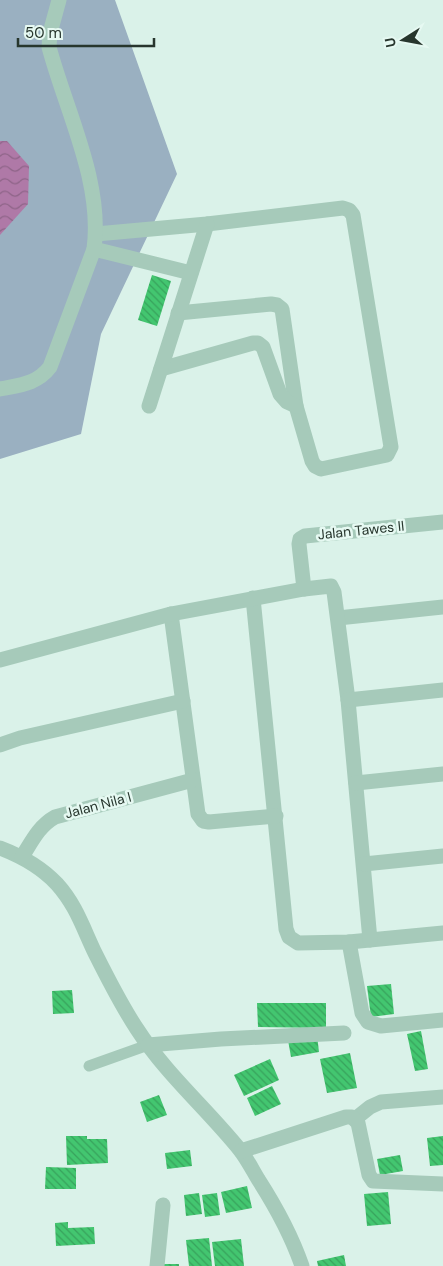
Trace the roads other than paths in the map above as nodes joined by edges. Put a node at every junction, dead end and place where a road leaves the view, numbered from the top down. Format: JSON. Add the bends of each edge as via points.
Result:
{"nodes":[{"id":1,"x":58,"y":0,"type":"edge"},
{"id":2,"x":207,"y":224,"type":"junction"},
{"id":3,"x":96,"y":234,"type":"junction"},
{"id":4,"x":94,"y":249,"type":"junction"},
{"id":5,"x":191,"y":273,"type":"junction"},
{"id":6,"x":178,"y":313,"type":"junction"},
{"id":7,"x":161,"y":369,"type":"junction"},
{"id":8,"x":0,"y":390,"type":"edge"},
{"id":9,"x":149,"y":406,"type":"dead end"},
{"id":10,"x":296,"y":406,"type":"junction"},
{"id":11,"x":443,"y":522,"type":"edge"},
{"id":12,"x":304,"y":589,"type":"junction"},
{"id":13,"x":252,"y":598,"type":"junction"},
{"id":14,"x":443,"y":607,"type":"edge"},
{"id":15,"x":171,"y":614,"type":"junction"},
{"id":16,"x":338,"y":618,"type":"junction"},
{"id":17,"x":0,"y":660,"type":"edge"},
{"id":18,"x":443,"y":690,"type":"edge"},
{"id":19,"x":348,"y":700,"type":"junction"},
{"id":20,"x":183,"y":701,"type":"junction"},
{"id":21,"x":0,"y":745,"type":"edge"},
{"id":22,"x":443,"y":774,"type":"edge"},
{"id":23,"x":193,"y":780,"type":"junction"},
{"id":24,"x":356,"y":783,"type":"junction"},
{"id":25,"x":276,"y":816,"type":"junction"},
{"id":26,"x":0,"y":848,"type":"edge"},
{"id":27,"x":443,"y":856,"type":"edge"},
{"id":28,"x":22,"y":857,"type":"junction"},
{"id":29,"x":364,"y":864,"type":"junction"},
{"id":30,"x":443,"y":933,"type":"edge"},
{"id":31,"x":370,"y":940,"type":"junction"},
{"id":32,"x":349,"y":942,"type":"junction"},
{"id":33,"x":443,"y":1020,"type":"edge"},
{"id":34,"x":344,"y":1033,"type":"dead end"},
{"id":35,"x":148,"y":1045,"type":"junction"},
{"id":36,"x":89,"y":1066,"type":"dead end"},
{"id":37,"x":443,"y":1097,"type":"edge"},
{"id":38,"x":355,"y":1119,"type":"junction"},
{"id":39,"x":240,"y":1151,"type":"junction"},
{"id":40,"x":443,"y":1184,"type":"edge"},
{"id":41,"x":163,"y":1205,"type":"dead end"},
{"id":42,"x":157,"y":1266,"type":"edge"},
{"id":43,"x":302,"y":1266,"type":"edge"}],
"edges":[{"from":1,"to":3,"type":"street","via":[[49,47],[92,190]]},
{"from":2,"to":3,"type":"street"},
{"from":2,"to":5,"type":"street"},
{"from":2,"to":10,"type":"street","via":[[343,208],[353,215],[390,447],[387,455],[321,468],[315,466]]},
{"from":3,"to":4,"type":"street"},
{"from":4,"to":5,"type":"street"},
{"from":4,"to":8,"type":"street","via":[[44,376]]},
{"from":5,"to":6,"type":"street"},
{"from":6,"to":7,"type":"street"},
{"from":6,"to":10,"type":"street","via":[[271,304],[282,309]]},
{"from":7,"to":9,"type":"street"},
{"from":7,"to":10,"type":"street","via":[[258,343],[263,347],[280,394],[286,402]]},
{"from":11,"to":12,"type":"street","name":"Jalan Tawes II","via":[[305,536],[299,544]]},
{"from":12,"to":13,"type":"street"},
{"from":12,"to":16,"type":"street","via":[[331,586]]},
{"from":13,"to":15,"type":"street"},
{"from":13,"to":25,"type":"street"},
{"from":14,"to":16,"type":"street"},
{"from":15,"to":17,"type":"street"},
{"from":15,"to":20,"type":"street"},
{"from":16,"to":19,"type":"street"},
{"from":18,"to":19,"type":"street"},
{"from":19,"to":24,"type":"street"},
{"from":20,"to":21,"type":"street"},
{"from":20,"to":23,"type":"street"},
{"from":22,"to":24,"type":"street"},
{"from":23,"to":25,"type":"street","via":[[198,814],[203,821]]},
{"from":23,"to":28,"type":"street","name":"Jalan Nila I","via":[[55,817],[38,831]]},
{"from":24,"to":29,"type":"street"},
{"from":25,"to":32,"type":"street","via":[[289,937],[298,944]]},
{"from":26,"to":28,"type":"street"},
{"from":27,"to":29,"type":"street"},
{"from":28,"to":35,"type":"street","via":[[56,884],[69,900],[82,920],[118,997]]},
{"from":29,"to":31,"type":"street"},
{"from":30,"to":31,"type":"street"},
{"from":31,"to":32,"type":"street"},
{"from":32,"to":33,"type":"street","via":[[362,1013],[368,1022],[381,1026]]},
{"from":34,"to":35,"type":"street"},
{"from":35,"to":36,"type":"lane"},
{"from":35,"to":39,"type":"street"},
{"from":37,"to":38,"type":"street","via":[[381,1102]]},
{"from":38,"to":39,"type":"street","via":[[346,1117]]},
{"from":38,"to":40,"type":"street","via":[[373,1181]]},
{"from":39,"to":43,"type":"street","via":[[280,1212]]},
{"from":41,"to":42,"type":"street"}]}
